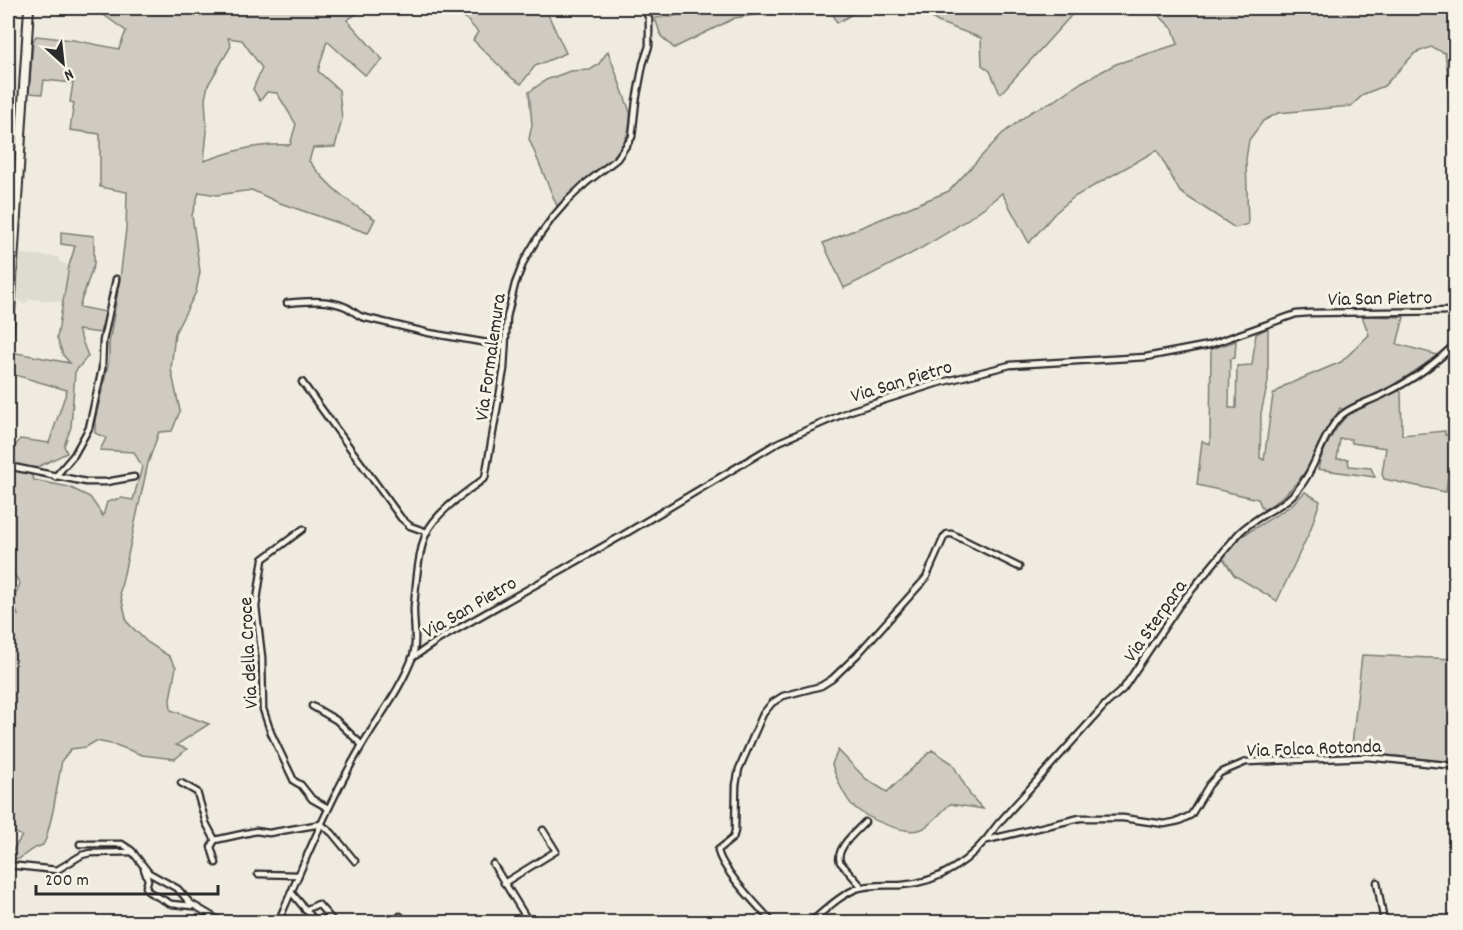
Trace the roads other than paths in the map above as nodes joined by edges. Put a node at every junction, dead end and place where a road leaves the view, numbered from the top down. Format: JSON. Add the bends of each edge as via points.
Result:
{"nodes":[{"id":1,"x":29,"y":8,"type":"edge"},
{"id":2,"x":644,"y":8,"type":"edge"},
{"id":3,"x":10,"y":256,"type":"edge"},
{"id":4,"x":116,"y":279,"type":"dead end"},
{"id":5,"x":287,"y":303,"type":"dead end"},
{"id":6,"x":1455,"y":311,"type":"edge"},
{"id":7,"x":1455,"y":343,"type":"edge"},
{"id":8,"x":8,"y":344,"type":"edge"},
{"id":9,"x":505,"y":346,"type":"junction"},
{"id":10,"x":302,"y":382,"type":"dead end"},
{"id":11,"x":8,"y":466,"type":"edge"},
{"id":12,"x":56,"y":477,"type":"junction"},
{"id":13,"x":134,"y":477,"type":"dead end"},
{"id":14,"x":303,"y":529,"type":"dead end"},
{"id":15,"x":427,"y":532,"type":"junction"},
{"id":16,"x":1019,"y":567,"type":"dead end"},
{"id":17,"x":412,"y":658,"type":"junction"},
{"id":18,"x":312,"y":706,"type":"dead end"},
{"id":19,"x":362,"y":745,"type":"junction"},
{"id":20,"x":1455,"y":766,"type":"edge"},
{"id":21,"x":181,"y":783,"type":"dead end"},
{"id":22,"x":328,"y":808,"type":"junction"},
{"id":23,"x":865,"y":822,"type":"dead end"},
{"id":24,"x":321,"y":824,"type":"junction"},
{"id":25,"x":543,"y":830,"type":"dead end"},
{"id":26,"x":215,"y":840,"type":"junction"},
{"id":27,"x":986,"y":841,"type":"junction"},
{"id":28,"x":80,"y":844,"type":"dead end"},
{"id":29,"x":133,"y":852,"type":"junction"},
{"id":30,"x":356,"y":861,"type":"dead end"},
{"id":31,"x":216,"y":863,"type":"dead end"},
{"id":32,"x":493,"y":864,"type":"dead end"},
{"id":33,"x":8,"y":865,"type":"edge"},
{"id":34,"x":143,"y":865,"type":"junction"},
{"id":35,"x":258,"y":874,"type":"dead end"},
{"id":36,"x":298,"y":875,"type":"junction"},
{"id":37,"x":1377,"y":882,"type":"dead end"},
{"id":38,"x":504,"y":883,"type":"junction"},
{"id":39,"x":862,"y":887,"type":"junction"},
{"id":40,"x":291,"y":892,"type":"junction"},
{"id":41,"x":196,"y":907,"type":"junction"},
{"id":42,"x":305,"y":910,"type":"junction"},
{"id":43,"x":400,"y":916,"type":"dead end"},
{"id":44,"x":222,"y":922,"type":"edge"},
{"id":45,"x":278,"y":922,"type":"edge"},
{"id":46,"x":316,"y":922,"type":"edge"},
{"id":47,"x":334,"y":922,"type":"edge"},
{"id":48,"x":406,"y":922,"type":"edge"},
{"id":49,"x":529,"y":922,"type":"edge"},
{"id":50,"x":772,"y":922,"type":"edge"},
{"id":51,"x":811,"y":922,"type":"edge"},
{"id":52,"x":1384,"y":922,"type":"edge"}],
"edges":[{"from":1,"to":3,"type":"main road"},
{"from":2,"to":9,"type":"street","name":"Via Formalemura","via":[[649,46],[632,137],[617,159],[567,201],[537,239],[515,284]]},
{"from":3,"to":8,"type":"main road"},
{"from":4,"to":12,"type":"street","via":[[88,428],[73,457]]},
{"from":5,"to":9,"type":"street","via":[[341,305],[362,316],[429,333]]},
{"from":6,"to":17,"type":"street","name":"Via San Pietro","via":[[1296,314],[1209,345],[1146,357],[1010,364],[850,411],[779,442]]},
{"from":7,"to":27,"type":"street","name":"Via Sterpara","via":[[1419,374],[1342,415],[1293,496],[1239,533],[1175,612],[1123,689]]},
{"from":9,"to":15,"type":"street","name":"Via Formalemura","via":[[485,478],[458,499]]},
{"from":10,"to":15,"type":"street","via":[[401,518]]},
{"from":11,"to":12,"type":"street"},
{"from":12,"to":13,"type":"street","via":[[94,483]]},
{"from":14,"to":22,"type":"street","name":"Via della Croce","via":[[263,559],[256,607],[263,709],[292,778],[312,799]]},
{"from":15,"to":17,"type":"street","name":"Via Formalemura","via":[[414,605]]},
{"from":16,"to":50,"type":"street","via":[[947,534],[926,578],[832,679],[772,702],[739,769],[733,838],[718,850],[735,879]]},
{"from":17,"to":19,"type":"street","via":[[399,688]]},
{"from":18,"to":19,"type":"street","via":[[336,720]]},
{"from":19,"to":22,"type":"street"},
{"from":20,"to":27,"type":"street","name":"Via Folca Rotonda","via":[[1367,757],[1246,762],[1220,773],[1191,815],[1179,821],[1164,824],[1123,818],[1080,818]]},
{"from":21,"to":26,"type":"street","via":[[197,792]]},
{"from":22,"to":24,"type":"street"},
{"from":23,"to":39,"type":"street","via":[[838,857]]},
{"from":24,"to":26,"type":"street"},
{"from":24,"to":30,"type":"street"},
{"from":24,"to":36,"type":"street"},
{"from":25,"to":38,"type":"street","via":[[556,851]]},
{"from":26,"to":31,"type":"street","via":[[211,845]]},
{"from":27,"to":39,"type":"street","name":"Via Sterpara","via":[[962,863],[934,879]]},
{"from":28,"to":29,"type":"street","via":[[122,844]]},
{"from":29,"to":33,"type":"street","via":[[90,852],[57,870]]},
{"from":29,"to":34,"type":"street"},
{"from":32,"to":38,"type":"street"},
{"from":34,"to":41,"type":"street"},
{"from":34,"to":41,"type":"street","via":[[149,892],[171,903]]},
{"from":35,"to":36,"type":"street"},
{"from":36,"to":40,"type":"street"},
{"from":37,"to":52,"type":"street"},
{"from":38,"to":49,"type":"street"},
{"from":39,"to":51,"type":"street","name":"Via Sterpara","via":[[845,895]]},
{"from":40,"to":42,"type":"street"},
{"from":40,"to":45,"type":"street"},
{"from":41,"to":44,"type":"street"},
{"from":42,"to":46,"type":"street"},
{"from":42,"to":47,"type":"street","via":[[318,904]]},
{"from":43,"to":48,"type":"street"}]}
